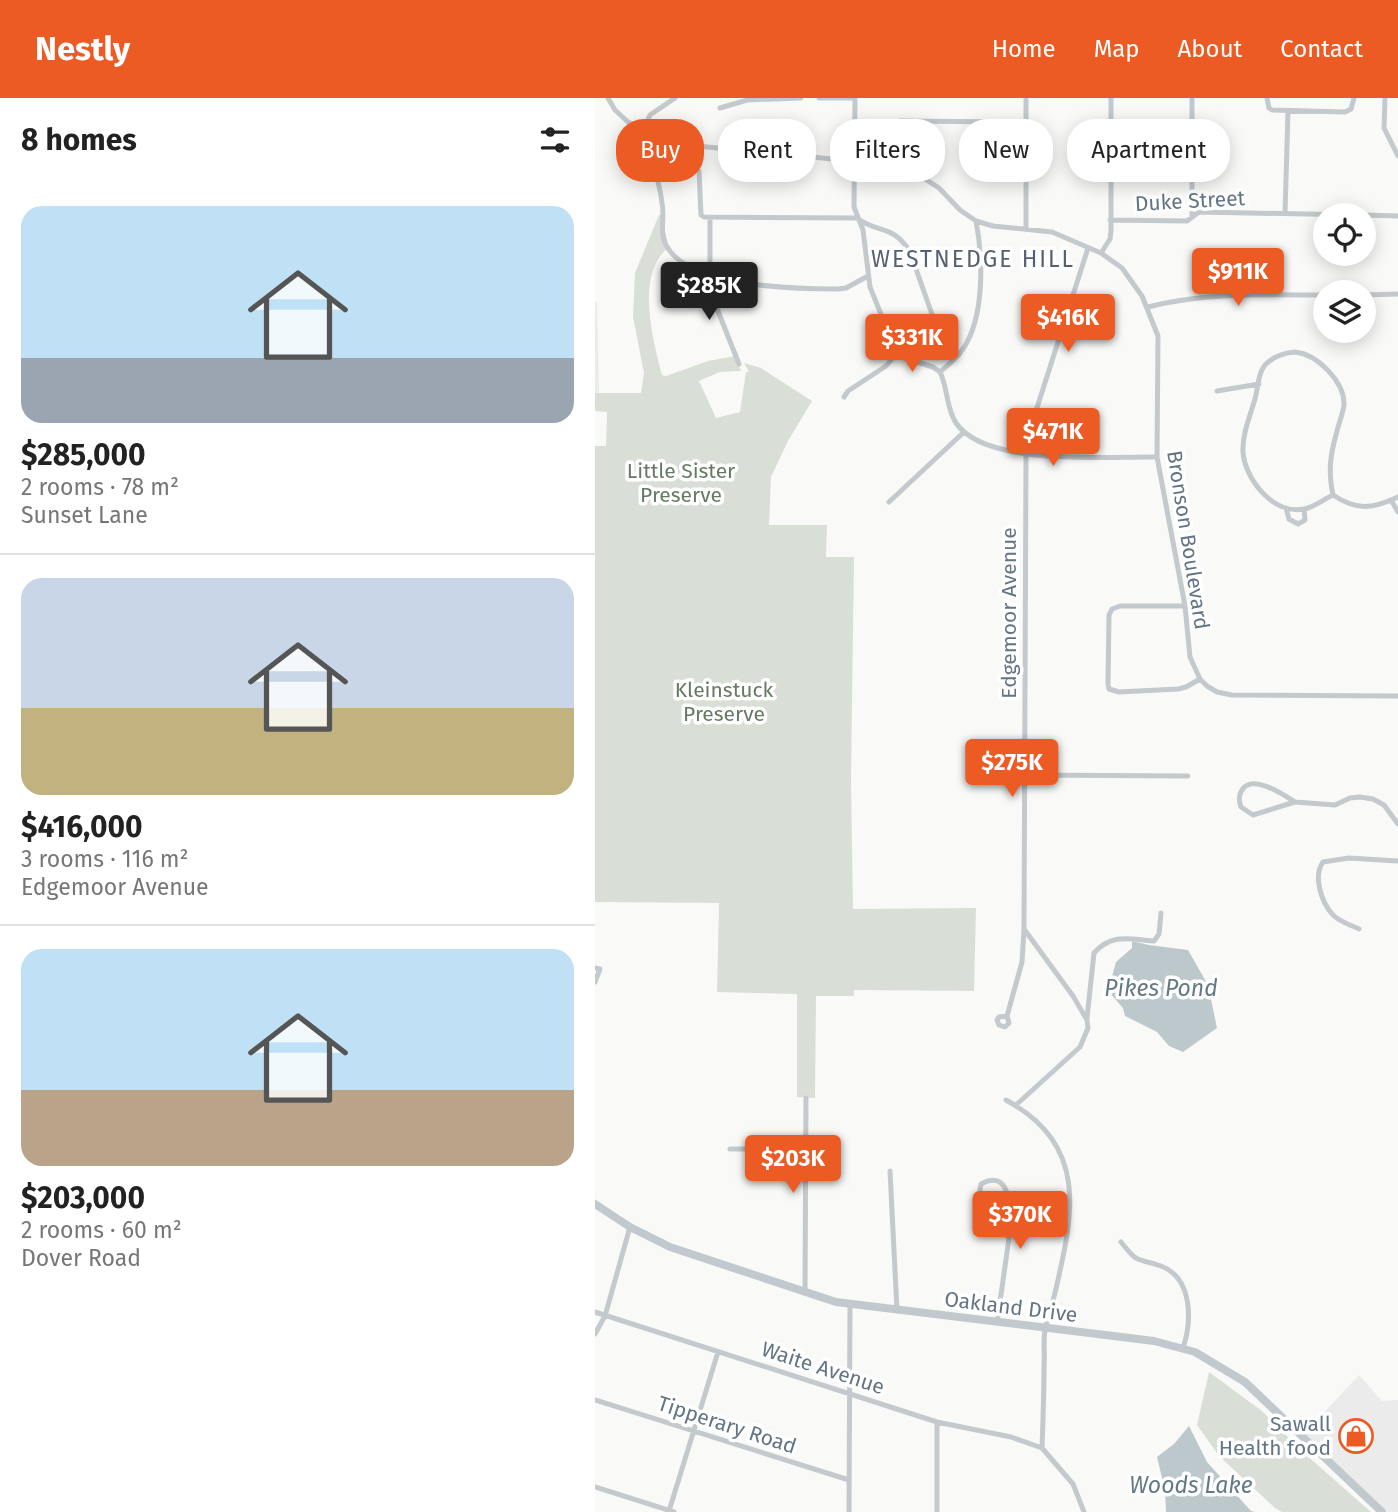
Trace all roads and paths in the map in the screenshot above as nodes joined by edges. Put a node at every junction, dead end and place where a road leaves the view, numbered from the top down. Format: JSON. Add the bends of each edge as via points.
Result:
{"nodes":[{"id":1,"x":608,"y":98,"type":"edge"},
{"id":2,"x":675,"y":98,"type":"edge"},
{"id":3,"x":801,"y":98,"type":"edge"},
{"id":4,"x":819,"y":98,"type":"edge"},
{"id":5,"x":855,"y":98,"type":"edge"},
{"id":6,"x":1025,"y":98,"type":"edge"},
{"id":7,"x":1111,"y":98,"type":"edge"},
{"id":8,"x":1192,"y":98,"type":"edge"},
{"id":9,"x":1267,"y":98,"type":"edge"},
{"id":10,"x":1354,"y":98,"type":"edge"},
{"id":11,"x":1385,"y":98,"type":"edge"},
{"id":12,"x":720,"y":108,"type":"dead end"},
{"id":13,"x":1288,"y":110,"type":"junction"},
{"id":14,"x":626,"y":119,"type":"edge"},
{"id":15,"x":648,"y":119,"type":"edge"},
{"id":16,"x":1025,"y":119,"type":"edge"},
{"id":17,"x":704,"y":147,"type":"edge"},
{"id":18,"x":1398,"y":156,"type":"edge"},
{"id":19,"x":658,"y":182,"type":"edge"},
{"id":20,"x":700,"y":182,"type":"edge"},
{"id":21,"x":1025,"y":182,"type":"edge"},
{"id":22,"x":1286,"y":213,"type":"junction"},
{"id":23,"x":1313,"y":214,"type":"edge"},
{"id":24,"x":1376,"y":215,"type":"edge"},
{"id":25,"x":1398,"y":216,"type":"edge"},
{"id":26,"x":1192,"y":217,"type":"junction"},
{"id":27,"x":710,"y":218,"type":"junction"},
{"id":28,"x":857,"y":218,"type":"junction"},
{"id":29,"x":1110,"y":219,"type":"junction"},
{"id":30,"x":976,"y":221,"type":"junction"},
{"id":31,"x":1025,"y":228,"type":"junction"},
{"id":32,"x":1088,"y":248,"type":"junction"},
{"id":33,"x":1101,"y":253,"type":"junction"},
{"id":34,"x":708,"y":273,"type":"junction"},
{"id":35,"x":867,"y":276,"type":"junction"},
{"id":36,"x":1398,"y":294,"type":"edge"},
{"id":37,"x":1313,"y":295,"type":"edge"},
{"id":38,"x":1376,"y":295,"type":"edge"},
{"id":39,"x":1148,"y":307,"type":"junction"},
{"id":40,"x":895,"y":355,"type":"junction"},
{"id":41,"x":958,"y":355,"type":"junction"},
{"id":42,"x":739,"y":364,"type":"dead end"},
{"id":43,"x":940,"y":372,"type":"junction"},
{"id":44,"x":1259,"y":384,"type":"junction"},
{"id":45,"x":1217,"y":391,"type":"dead end"},
{"id":46,"x":844,"y":397,"type":"dead end"},
{"id":47,"x":964,"y":432,"type":"junction"},
{"id":48,"x":1026,"y":455,"type":"junction"},
{"id":49,"x":1157,"y":457,"type":"junction"},
{"id":50,"x":1333,"y":495,"type":"junction"},
{"id":51,"x":1398,"y":497,"type":"edge"},
{"id":52,"x":1391,"y":500,"type":"junction"},
{"id":53,"x":889,"y":502,"type":"dead end"},
{"id":54,"x":1286,"y":508,"type":"junction"},
{"id":55,"x":1304,"y":509,"type":"junction"},
{"id":56,"x":1398,"y":512,"type":"edge"},
{"id":57,"x":1185,"y":606,"type":"junction"},
{"id":58,"x":1200,"y":679,"type":"junction"},
{"id":59,"x":1398,"y":696,"type":"edge"},
{"id":60,"x":1025,"y":775,"type":"junction"},
{"id":61,"x":1188,"y":776,"type":"dead end"},
{"id":62,"x":1295,"y":802,"type":"junction"},
{"id":63,"x":1398,"y":824,"type":"edge"},
{"id":64,"x":1398,"y":861,"type":"edge"},
{"id":65,"x":1161,"y":913,"type":"dead end"},
{"id":66,"x":1024,"y":929,"type":"junction"},
{"id":67,"x":1359,"y":929,"type":"dead end"},
{"id":68,"x":598,"y":968,"type":"edge"},
{"id":69,"x":595,"y":982,"type":"edge"},
{"id":70,"x":1007,"y":1016,"type":"dead end"},
{"id":71,"x":1087,"y":1020,"type":"junction"},
{"id":72,"x":806,"y":1098,"type":"dead end"},
{"id":73,"x":1006,"y":1100,"type":"dead end"},
{"id":74,"x":1016,"y":1105,"type":"junction"},
{"id":75,"x":730,"y":1149,"type":"dead end"},
{"id":76,"x":806,"y":1149,"type":"junction"},
{"id":77,"x":890,"y":1171,"type":"dead end"},
{"id":78,"x":595,"y":1204,"type":"edge"},
{"id":79,"x":631,"y":1227,"type":"junction"},
{"id":80,"x":1009,"y":1238,"type":"junction"},
{"id":81,"x":1121,"y":1242,"type":"dead end"},
{"id":82,"x":805,"y":1293,"type":"junction"},
{"id":83,"x":850,"y":1305,"type":"junction"},
{"id":84,"x":897,"y":1310,"type":"junction"},
{"id":85,"x":595,"y":1312,"type":"edge"},
{"id":86,"x":605,"y":1316,"type":"junction"},
{"id":87,"x":997,"y":1323,"type":"junction"},
{"id":88,"x":1045,"y":1329,"type":"junction"},
{"id":89,"x":595,"y":1334,"type":"edge"},
{"id":90,"x":1183,"y":1348,"type":"junction"},
{"id":91,"x":718,"y":1352,"type":"junction"},
{"id":92,"x":850,"y":1393,"type":"junction"},
{"id":93,"x":595,"y":1401,"type":"edge"},
{"id":94,"x":937,"y":1422,"type":"junction"},
{"id":95,"x":695,"y":1431,"type":"junction"},
{"id":96,"x":1042,"y":1448,"type":"junction"},
{"id":97,"x":849,"y":1480,"type":"junction"},
{"id":98,"x":595,"y":1487,"type":"edge"},
{"id":99,"x":672,"y":1511,"type":"edge"},
{"id":100,"x":849,"y":1512,"type":"edge"},
{"id":101,"x":937,"y":1512,"type":"edge"},
{"id":102,"x":1084,"y":1512,"type":"edge"},
{"id":103,"x":1382,"y":1512,"type":"edge"}],
"edges":[{"from":1,"to":14,"type":"street","name":"Bronson Boulevard"},
{"from":2,"to":15,"type":"street"},
{"from":3,"to":12,"type":"street","via":[[747,100]]},
{"from":4,"to":5,"type":"street"},
{"from":5,"to":28,"type":"street"},
{"from":6,"to":16,"type":"street"},
{"from":7,"to":29,"type":"street"},
{"from":8,"to":26,"type":"street"},
{"from":9,"to":13,"type":"street","via":[[1269,108]]},
{"from":10,"to":13,"type":"street","via":[[1348,111]]},
{"from":11,"to":18,"type":"street","via":[[1384,128]]},
{"from":13,"to":22,"type":"street"},
{"from":17,"to":30,"type":"street","name":"Bronson Boulevard","via":[[905,166]]},
{"from":19,"to":34,"type":"street","via":[[663,238],[672,255]]},
{"from":20,"to":27,"type":"street","via":[[701,215]]},
{"from":21,"to":31,"type":"street"},
{"from":22,"to":23,"type":"street","name":"Duke Street"},
{"from":22,"to":26,"type":"street","name":"Duke Street","via":[[1199,212]]},
{"from":24,"to":25,"type":"street"},
{"from":26,"to":29,"type":"street","name":"Duke Street"},
{"from":27,"to":28,"type":"street"},
{"from":27,"to":34,"type":"street"},
{"from":28,"to":35,"type":"street","via":[[863,230]]},
{"from":28,"to":41,"type":"street","via":[[888,230],[906,245],[924,298]]},
{"from":29,"to":33,"type":"street","via":[[1110,239]]},
{"from":30,"to":31,"type":"street","name":"Bronson Boulevard"},
{"from":30,"to":41,"type":"street","via":[[979,292],[970,333]]},
{"from":31,"to":32,"type":"street","name":"Bronson Boulevard","via":[[1052,232]]},
{"from":32,"to":33,"type":"street","name":"Bronson Boulevard"},
{"from":32,"to":48,"type":"street","name":"Edgemoor Avenue","via":[[1028,436]]},
{"from":33,"to":39,"type":"street","name":"Bronson Boulevard","via":[[1136,284]]},
{"from":34,"to":35,"type":"street","via":[[771,287],[838,289]]},
{"from":34,"to":42,"type":"street","via":[[708,286]]},
{"from":35,"to":40,"type":"street"},
{"from":36,"to":38,"type":"street"},
{"from":37,"to":39,"type":"street","via":[[1221,295]]},
{"from":39,"to":49,"type":"street","name":"Bronson Boulevard","via":[[1159,346]]},
{"from":40,"to":43,"type":"street"},
{"from":40,"to":46,"type":"street"},
{"from":41,"to":43,"type":"street"},
{"from":43,"to":47,"type":"street","via":[[954,420]]},
{"from":44,"to":45,"type":"street"},
{"from":44,"to":50,"type":"street","via":[[1266,363],[1288,353],[1311,357],[1334,379],[1344,405],[1328,466]]},
{"from":44,"to":54,"type":"street","via":[[1244,443],[1245,460],[1262,492]]},
{"from":47,"to":48,"type":"street","via":[[984,445]]},
{"from":47,"to":53,"type":"street"},
{"from":48,"to":49,"type":"street"},
{"from":48,"to":60,"type":"street","name":"Edgemoor Avenue"},
{"from":49,"to":57,"type":"street","name":"Bronson Boulevard"},
{"from":50,"to":52,"type":"street","via":[[1366,508]]},
{"from":50,"to":55,"type":"street"},
{"from":51,"to":52,"type":"street"},
{"from":52,"to":56,"type":"street"},
{"from":54,"to":55,"type":"street"},
{"from":54,"to":55,"type":"street","via":[[1289,519],[1298,524],[1305,520]]},
{"from":57,"to":58,"type":"street","name":"Bronson Boulevard","via":[[1190,657]]},
{"from":57,"to":58,"type":"street","via":[[1112,609],[1109,689],[1178,689]]},
{"from":58,"to":59,"type":"street","via":[[1212,690],[1232,695]]},
{"from":60,"to":61,"type":"street"},
{"from":60,"to":66,"type":"street","name":"Edgemoor Avenue"},
{"from":62,"to":62,"type":"street","via":[[1255,784],[1245,786],[1239,800],[1253,815]]},
{"from":62,"to":63,"type":"street","via":[[1323,805],[1350,798],[1373,799],[1384,804]]},
{"from":64,"to":67,"type":"street","via":[[1349,858],[1323,862],[1317,870],[1317,881],[1332,914]]},
{"from":65,"to":71,"type":"street","via":[[1154,941],[1120,937],[1094,953]]},
{"from":66,"to":70,"type":"street","name":"Edgemoor Avenue","via":[[1022,962]]},
{"from":66,"to":71,"type":"street"},
{"from":68,"to":69,"type":"street"},
{"from":71,"to":74,"type":"street","via":[[1087,1034],[1080,1047]]},
{"from":72,"to":76,"type":"street"},
{"from":73,"to":74,"type":"street"},
{"from":74,"to":88,"type":"street","via":[[1053,1142],[1066,1168],[1071,1193],[1065,1249]]},
{"from":75,"to":76,"type":"street"},
{"from":76,"to":82,"type":"street"},
{"from":77,"to":84,"type":"street"},
{"from":78,"to":79,"type":"main road","name":"Oakland Drive"},
{"from":79,"to":82,"type":"main road","name":"Oakland Drive","via":[[670,1247]]},
{"from":79,"to":86,"type":"street"},
{"from":80,"to":80,"type":"street","via":[[982,1206],[978,1194],[987,1180],[1003,1185],[1010,1199]]},
{"from":80,"to":87,"type":"street"},
{"from":81,"to":90,"type":"street","via":[[1137,1261],[1161,1266],[1181,1282],[1188,1310]]},
{"from":82,"to":83,"type":"main road","name":"Oakland Drive"},
{"from":83,"to":84,"type":"main road","name":"Oakland Drive"},
{"from":83,"to":92,"type":"street"},
{"from":84,"to":87,"type":"main road","name":"Oakland Drive"},
{"from":85,"to":86,"type":"street","name":"Waite Avenue"},
{"from":86,"to":89,"type":"street"},
{"from":86,"to":91,"type":"street","name":"Waite Avenue"},
{"from":87,"to":88,"type":"main road","name":"Oakland Drive"},
{"from":88,"to":90,"type":"main road","name":"Oakland Drive"},
{"from":88,"to":96,"type":"street"},
{"from":90,"to":103,"type":"main road","name":"Oakland Drive","via":[[1245,1382]]},
{"from":91,"to":92,"type":"street","name":"Waite Avenue"},
{"from":91,"to":95,"type":"street"},
{"from":92,"to":94,"type":"street","name":"Waite Avenue"},
{"from":92,"to":97,"type":"street"},
{"from":93,"to":95,"type":"street","name":"Tipperary Road"},
{"from":94,"to":96,"type":"street","name":"Waite Avenue"},
{"from":94,"to":101,"type":"street"},
{"from":95,"to":97,"type":"street","name":"Tipperary Road"},
{"from":95,"to":99,"type":"street"},
{"from":96,"to":102,"type":"street","via":[[1067,1475]]},
{"from":97,"to":100,"type":"street"},
{"from":98,"to":99,"type":"street"}]}
